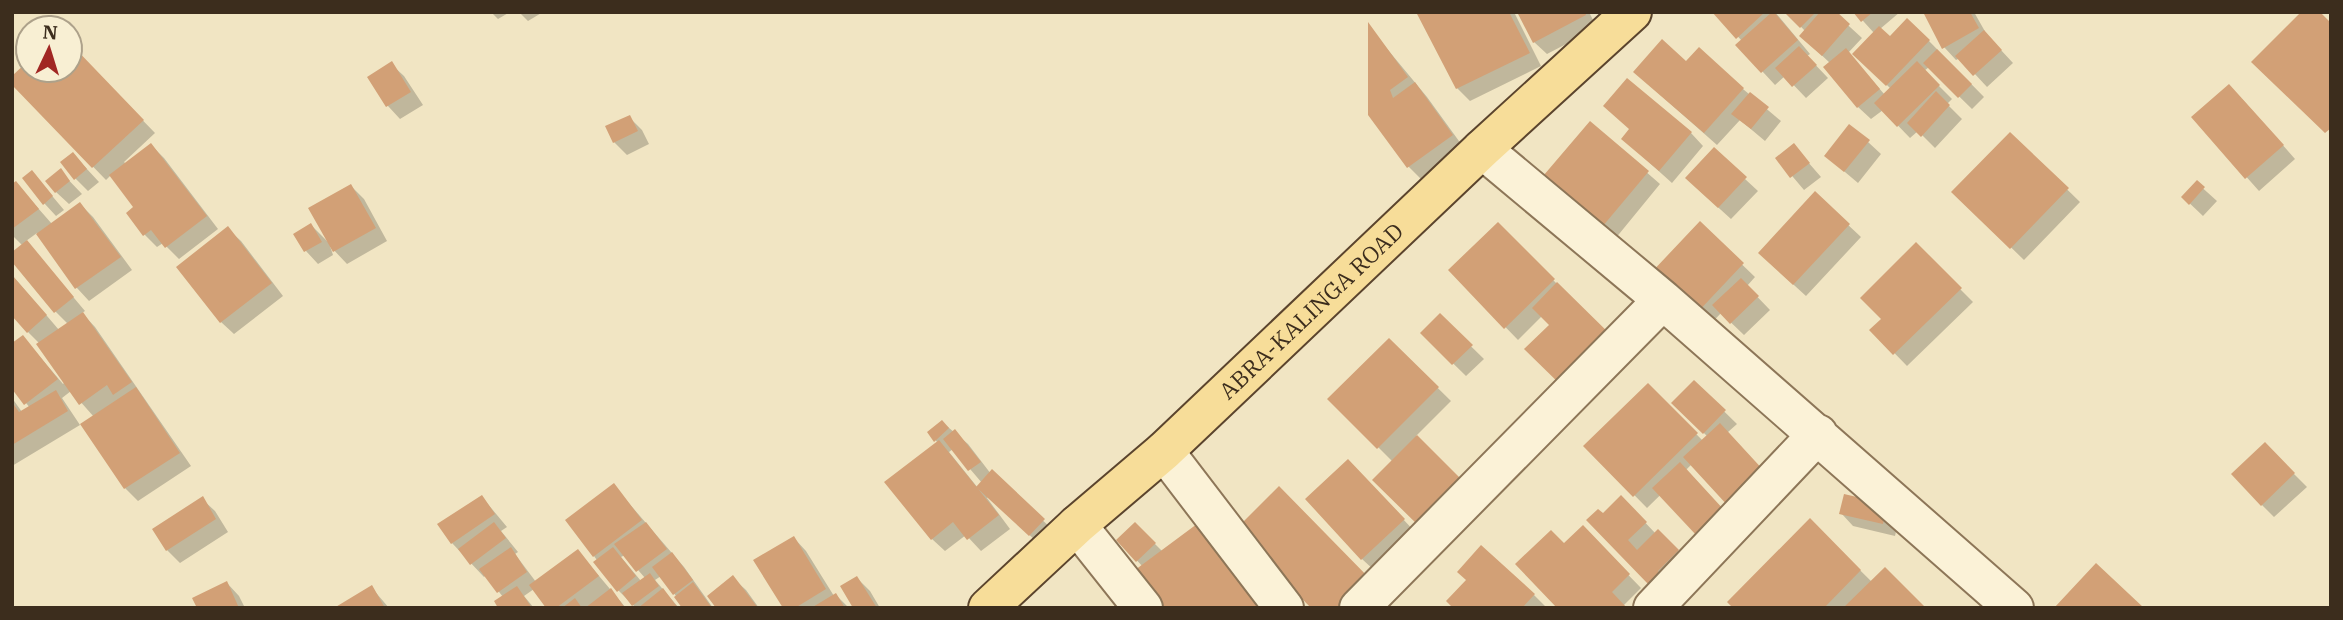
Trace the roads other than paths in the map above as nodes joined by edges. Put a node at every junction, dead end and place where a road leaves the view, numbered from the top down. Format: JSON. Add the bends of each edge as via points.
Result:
{"nodes":[{"id":1,"x":1632,"y":12,"type":"edge"},
{"id":2,"x":1482,"y":149,"type":"junction"},
{"id":3,"x":1663,"y":300,"type":"junction"},
{"id":4,"x":1818,"y":435,"type":"junction"},
{"id":5,"x":1164,"y":450,"type":"junction"},
{"id":6,"x":1077,"y":525,"type":"junction"},
{"id":7,"x":1989,"y":600,"type":"edge"},
{"id":8,"x":988,"y":608,"type":"edge"},
{"id":9,"x":1143,"y":608,"type":"edge"},
{"id":10,"x":1284,"y":608,"type":"edge"},
{"id":11,"x":1359,"y":608,"type":"edge"},
{"id":12,"x":1653,"y":608,"type":"edge"}],
"edges":[{"from":1,"to":2,"type":"main road","name":"ABRA-KALINGA ROAD"},
{"from":2,"to":3,"type":"street"},
{"from":2,"to":5,"type":"main road","name":"ABRA-KALINGA ROAD"},
{"from":3,"to":4,"type":"street"},
{"from":3,"to":11,"type":"street"},
{"from":4,"to":7,"type":"street"},
{"from":4,"to":12,"type":"street"},
{"from":5,"to":6,"type":"main road","name":"ABRA-KALINGA ROAD"},
{"from":5,"to":10,"type":"street"},
{"from":6,"to":8,"type":"main road","name":"ABRA-KALINGA ROAD"},
{"from":6,"to":9,"type":"street"}]}
